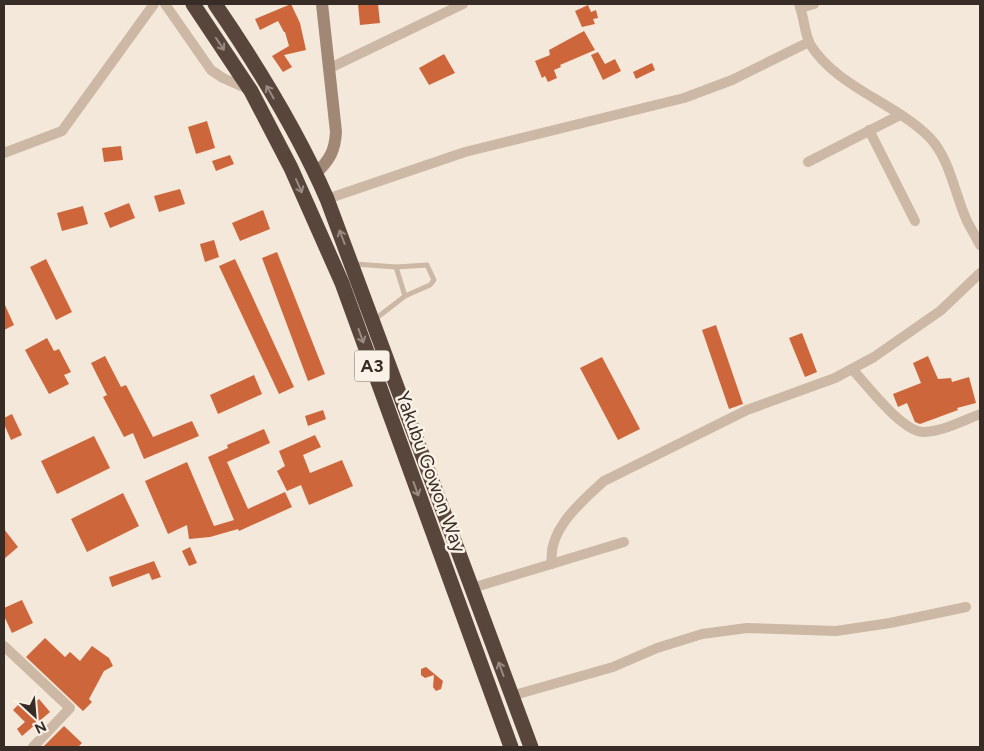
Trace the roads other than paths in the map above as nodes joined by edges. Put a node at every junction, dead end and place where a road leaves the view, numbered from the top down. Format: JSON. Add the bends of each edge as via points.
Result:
{"nodes":[{"id":1,"x":154,"y":4,"type":"edge"},
{"id":2,"x":165,"y":4,"type":"edge"},
{"id":3,"x":193,"y":4,"type":"edge"},
{"id":4,"x":215,"y":4,"type":"edge"},
{"id":5,"x":322,"y":4,"type":"edge"},
{"id":6,"x":463,"y":4,"type":"edge"},
{"id":7,"x":814,"y":4,"type":"edge"},
{"id":8,"x":799,"y":6,"type":"edge"},
{"id":9,"x":809,"y":42,"type":"junction"},
{"id":10,"x":330,"y":68,"type":"junction"},
{"id":11,"x":251,"y":91,"type":"junction"},
{"id":12,"x":900,"y":114,"type":"junction"},
{"id":13,"x":869,"y":130,"type":"junction"},
{"id":14,"x":4,"y":152,"type":"edge"},
{"id":15,"x":808,"y":162,"type":"dead end"},
{"id":16,"x":316,"y":173,"type":"junction"},
{"id":17,"x":327,"y":199,"type":"junction"},
{"id":18,"x":915,"y":221,"type":"dead end"},
{"id":19,"x":980,"y":245,"type":"edge"},
{"id":20,"x":352,"y":264,"type":"junction"},
{"id":21,"x":396,"y":267,"type":"junction"},
{"id":22,"x":980,"y":273,"type":"edge"},
{"id":23,"x":405,"y":296,"type":"junction"},
{"id":24,"x":373,"y":320,"type":"junction"},
{"id":25,"x":852,"y":369,"type":"junction"},
{"id":26,"x":980,"y":414,"type":"edge"},
{"id":27,"x":452,"y":534,"type":"junction"},
{"id":28,"x":435,"y":541,"type":"junction"},
{"id":29,"x":624,"y":542,"type":"dead end"},
{"id":30,"x":552,"y":564,"type":"junction"},
{"id":31,"x":472,"y":588,"type":"junction"},
{"id":32,"x":966,"y":607,"type":"dead end"},
{"id":33,"x":4,"y":646,"type":"edge"},
{"id":34,"x":511,"y":696,"type":"junction"},
{"id":35,"x":33,"y":747,"type":"edge"},
{"id":36,"x":511,"y":747,"type":"edge"},
{"id":37,"x":531,"y":747,"type":"edge"}],
"edges":[{"from":1,"to":14,"type":"street","via":[[62,130]]},
{"from":2,"to":11,"type":"street","via":[[212,70]]},
{"from":3,"to":11,"type":"highway","name":"Yakubu Gowon Way","number":"A3","one_way":true},
{"from":16,"to":4,"type":"highway","name":"Yakubu Gowon Way","number":"A3","one_way":true},
{"from":5,"to":10,"type":"street"},
{"from":6,"to":10,"type":"street"},
{"from":7,"to":8,"type":"street"},
{"from":8,"to":9,"type":"street"},
{"from":9,"to":12,"type":"street","via":[[819,57],[857,88]]},
{"from":9,"to":17,"type":"street","via":[[732,80],[684,98],[464,152]]},
{"from":10,"to":16,"type":"street","via":[[335,147]]},
{"from":11,"to":28,"type":"highway","name":"Yakubu Gowon Way","number":"A3","one_way":true,"via":[[291,168],[342,283]]},
{"from":12,"to":13,"type":"street"},
{"from":12,"to":19,"type":"street","via":[[931,138],[940,150],[967,222]]},
{"from":13,"to":15,"type":"street"},
{"from":13,"to":18,"type":"street"},
{"from":16,"to":17,"type":"highway","name":"Yakubu Gowon Way","number":"A3"},
{"from":20,"to":17,"type":"highway","name":"Yakubu Gowon Way","number":"A3","one_way":true},
{"from":20,"to":21,"type":"lane"},
{"from":20,"to":24,"type":"highway","name":"Yakubu Gowon Way","number":"A3"},
{"from":21,"to":23,"type":"lane"},
{"from":21,"to":23,"type":"lane","via":[[427,265],[434,280]]},
{"from":22,"to":25,"type":"street","via":[[940,311]]},
{"from":23,"to":24,"type":"lane"},
{"from":24,"to":27,"type":"highway","name":"Yakubu Gowon Way","number":"A3"},
{"from":25,"to":26,"type":"street","via":[[907,428],[922,432],[940,429]]},
{"from":25,"to":30,"type":"street","via":[[747,410],[604,481],[559,530],[552,543]]},
{"from":27,"to":28,"type":"highway"},
{"from":27,"to":31,"type":"highway","name":"Yakubu Gowon Way","number":"A3"},
{"from":28,"to":36,"type":"highway","name":"Yakubu Gowon Way","number":"A3"},
{"from":29,"to":30,"type":"street"},
{"from":30,"to":31,"type":"street"},
{"from":34,"to":31,"type":"highway","name":"Yakubu Gowon Way","number":"A3","one_way":true},
{"from":32,"to":34,"type":"street","via":[[890,623],[836,630],[747,628],[702,634],[657,648],[613,667]]},
{"from":33,"to":35,"type":"street","via":[[70,708]]},
{"from":34,"to":37,"type":"highway","name":"Yakubu Gowon Way","number":"A3"}]}
